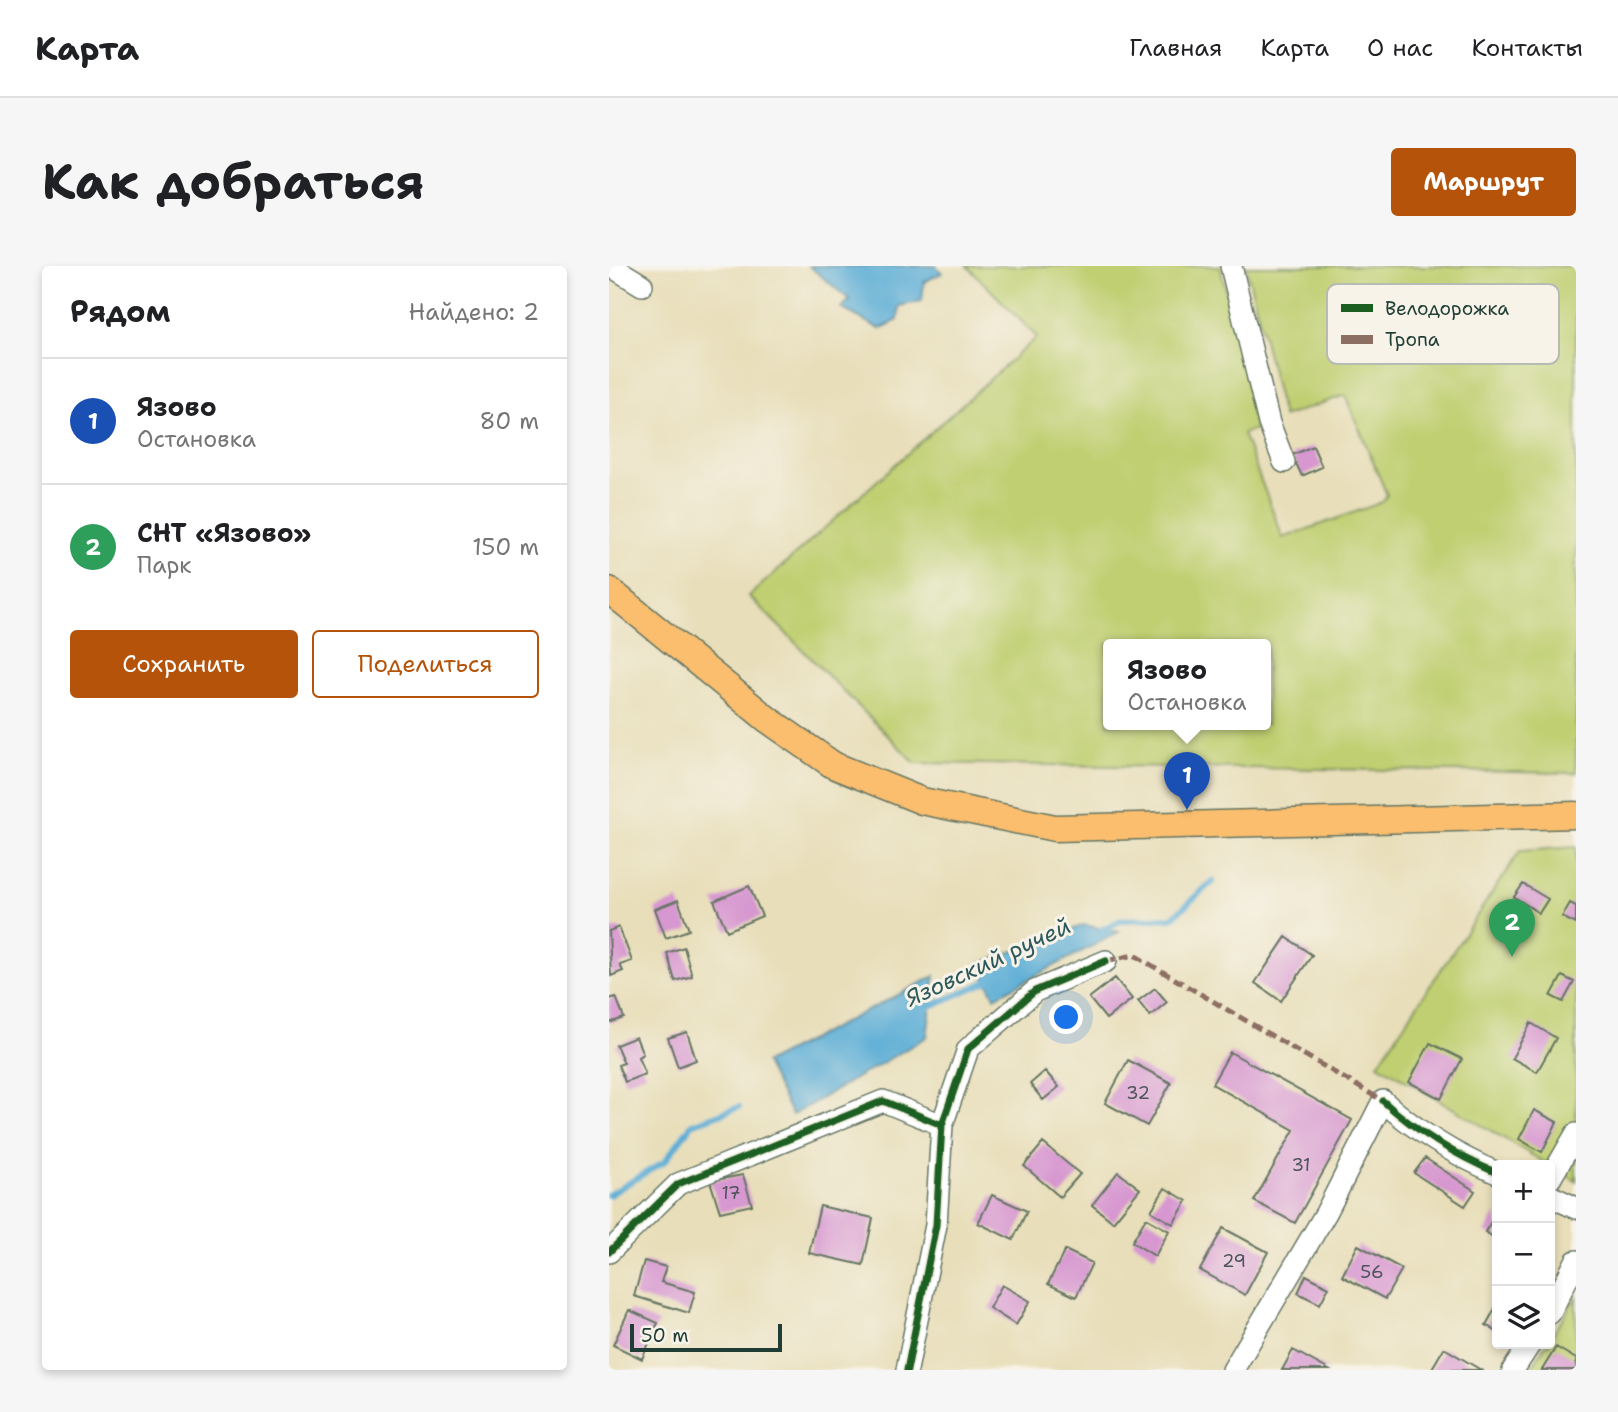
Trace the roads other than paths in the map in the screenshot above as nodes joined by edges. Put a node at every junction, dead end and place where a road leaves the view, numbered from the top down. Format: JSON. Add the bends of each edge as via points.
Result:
{"nodes":[{"id":1,"x":611,"y":266,"type":"edge"},
{"id":2,"x":1231,"y":266,"type":"edge"},
{"id":3,"x":642,"y":285,"type":"dead end"},
{"id":4,"x":1284,"y":462,"type":"dead end"},
{"id":5,"x":609,"y":590,"type":"edge"},
{"id":6,"x":1576,"y":815,"type":"edge"},
{"id":7,"x":1106,"y":961,"type":"dead end"},
{"id":8,"x":942,"y":1125,"type":"junction"},
{"id":9,"x":1576,"y":1134,"type":"edge"},
{"id":10,"x":1555,"y":1170,"type":"edge"},
{"id":11,"x":1492,"y":1171,"type":"edge"},
{"id":12,"x":1555,"y":1198,"type":"edge"},
{"id":13,"x":1576,"y":1208,"type":"edge"},
{"id":14,"x":609,"y":1252,"type":"edge"},
{"id":15,"x":1576,"y":1261,"type":"edge"},
{"id":16,"x":1562,"y":1304,"type":"edge"},
{"id":17,"x":1527,"y":1349,"type":"edge"},
{"id":18,"x":907,"y":1370,"type":"edge"},
{"id":19,"x":1233,"y":1370,"type":"edge"},
{"id":20,"x":1513,"y":1370,"type":"edge"}],
"edges":[{"from":1,"to":3,"type":"street"},
{"from":2,"to":4,"type":"street","via":[[1269,423]]},
{"from":5,"to":6,"type":"main road","via":[[767,719],[833,765],[922,801],[1055,828]]},
{"from":7,"to":8,"type":"street","via":[[1035,991],[968,1049]]},
{"from":8,"to":14,"type":"street","via":[[883,1101],[678,1184]]},
{"from":8,"to":18,"type":"street","via":[[936,1225]]},
{"from":9,"to":10,"type":"street"},
{"from":11,"to":19,"type":"street","via":[[1407,1123],[1383,1101],[1326,1213]]},
{"from":12,"to":13,"type":"street"},
{"from":15,"to":16,"type":"street"},
{"from":17,"to":20,"type":"street"}]}
